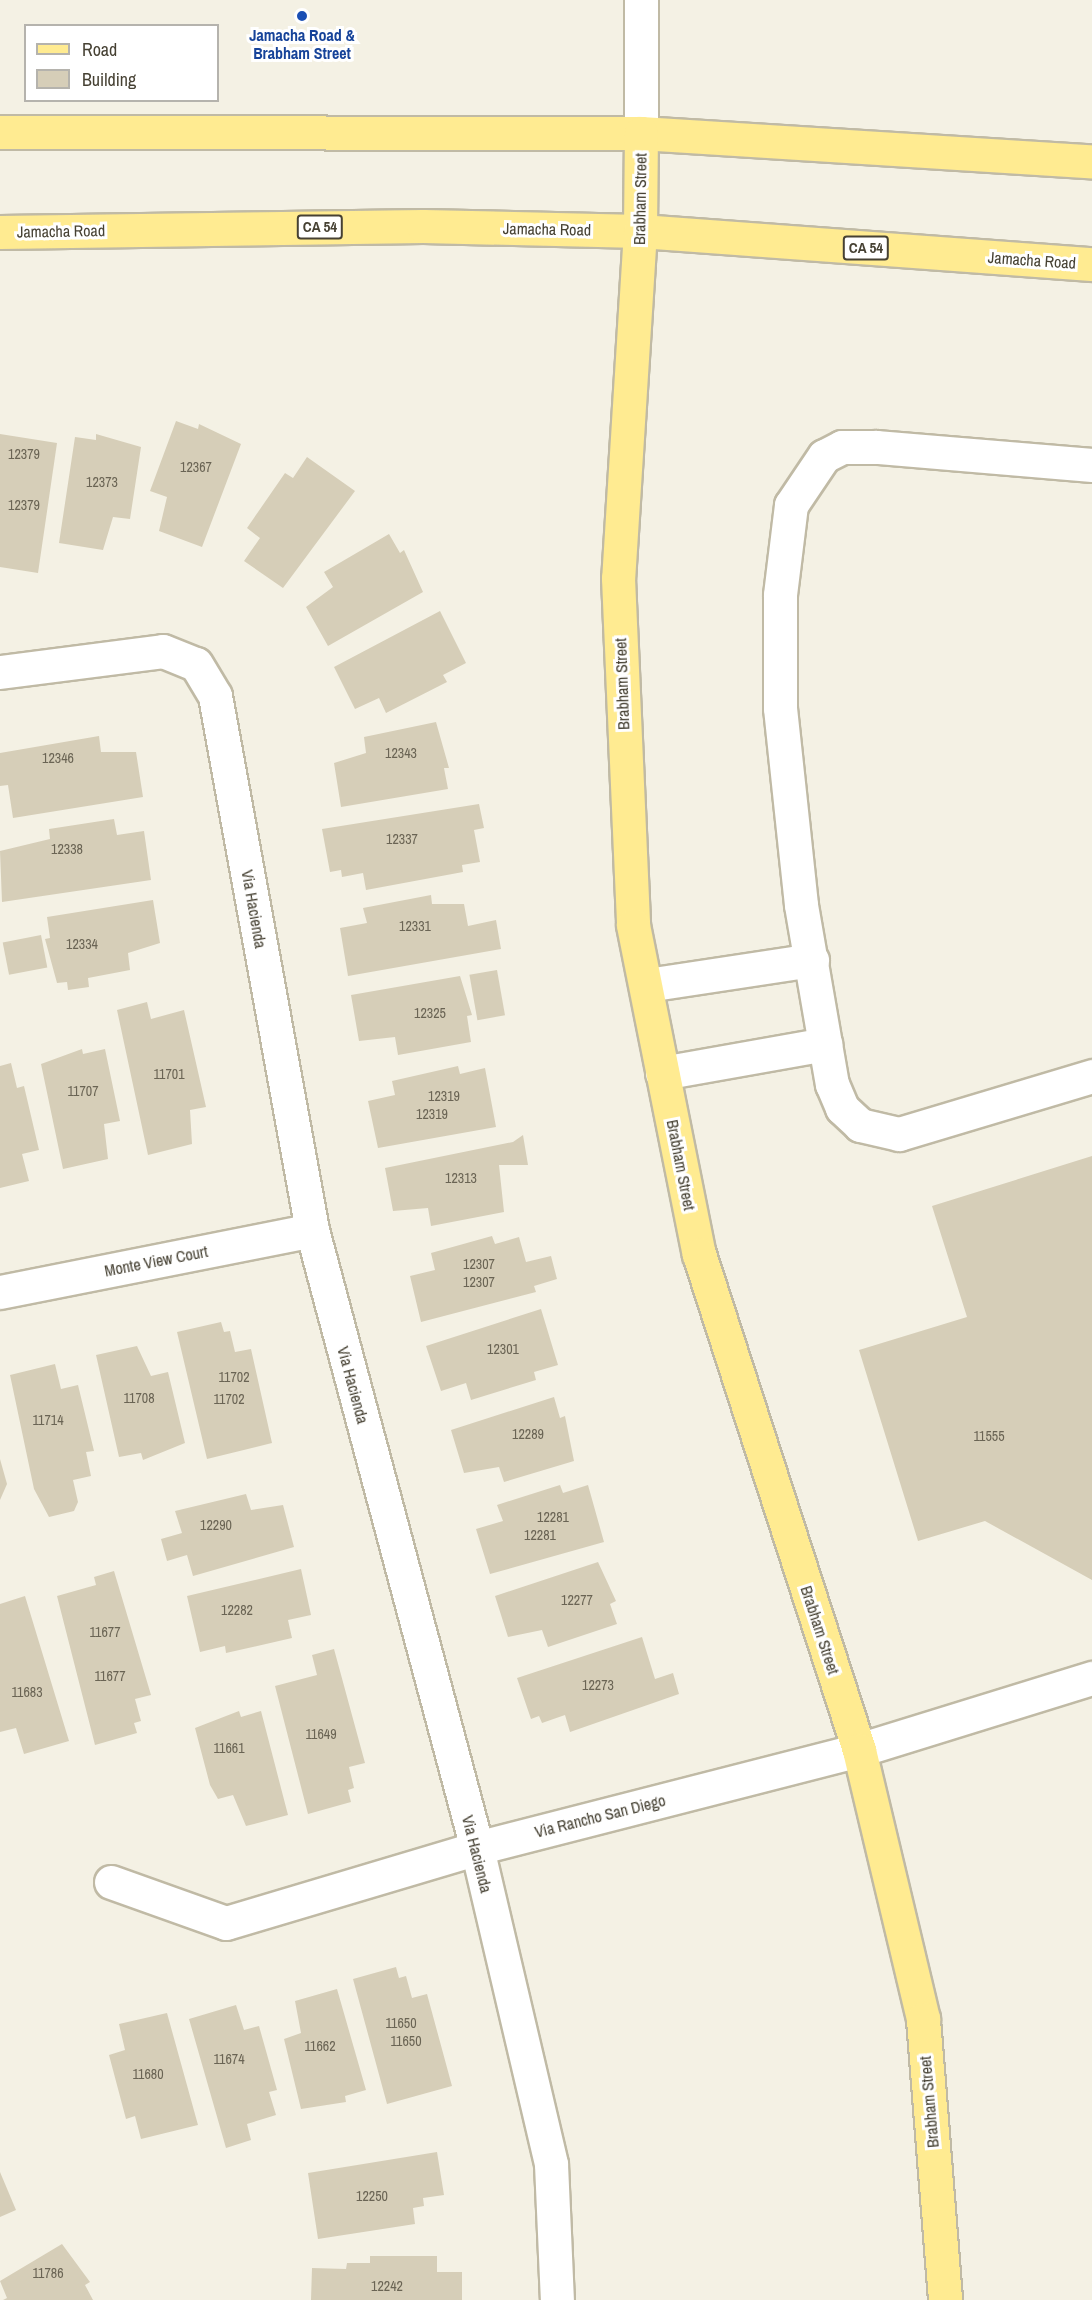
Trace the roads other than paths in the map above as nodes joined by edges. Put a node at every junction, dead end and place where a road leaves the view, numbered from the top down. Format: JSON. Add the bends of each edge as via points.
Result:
{"nodes":[{"id":1,"x":641,"y":0,"type":"edge"},
{"id":2,"x":0,"y":132,"type":"edge"},
{"id":3,"x":641,"y":133,"type":"junction"},
{"id":4,"x":1092,"y":161,"type":"edge"},
{"id":5,"x":640,"y":231,"type":"junction"},
{"id":6,"x":0,"y":232,"type":"edge"},
{"id":7,"x":1092,"y":264,"type":"edge"},
{"id":8,"x":1092,"y":465,"type":"edge"},
{"id":9,"x":0,"y":672,"type":"edge"},
{"id":10,"x":812,"y":960,"type":"junction"},
{"id":11,"x":647,"y":985,"type":"junction"},
{"id":12,"x":825,"y":1044,"type":"junction"},
{"id":13,"x":663,"y":1073,"type":"junction"},
{"id":14,"x":1092,"y":1076,"type":"edge"},
{"id":15,"x":312,"y":1230,"type":"junction"},
{"id":16,"x":0,"y":1292,"type":"edge"},
{"id":17,"x":1092,"y":1678,"type":"edge"},
{"id":18,"x":859,"y":1750,"type":"junction"},
{"id":19,"x":477,"y":1848,"type":"junction"},
{"id":20,"x":111,"y":1882,"type":"dead end"},
{"id":21,"x":557,"y":2300,"type":"edge"},
{"id":22,"x":945,"y":2300,"type":"edge"}],
"edges":[{"from":1,"to":3,"type":"street","name":"Brabham Street"},
{"from":2,"to":3,"type":"main road"},
{"from":3,"to":4,"type":"main road"},
{"from":3,"to":5,"type":"main road","name":"Brabham Street"},
{"from":5,"to":6,"type":"main road","name":"Jamacha Road","number":"CA 54","via":[[412,226]]},
{"from":5,"to":7,"type":"main road","name":"Jamacha Road","number":"CA 54"},
{"from":5,"to":11,"type":"main road","name":"Brabham Street","via":[[618,578],[633,925]]},
{"from":8,"to":10,"type":"street","via":[[842,447],[824,456],[807,474],[791,505],[780,595],[780,708],[795,867]]},
{"from":9,"to":15,"type":"street","name":"Via Hacienda","via":[[163,651],[180,655],[207,678]]},
{"from":10,"to":11,"type":"street"},
{"from":10,"to":12,"type":"street"},
{"from":11,"to":13,"type":"main road","name":"Brabham Street"},
{"from":12,"to":13,"type":"street"},
{"from":12,"to":14,"type":"street","via":[[831,1084],[842,1108],[860,1125],[898,1134]]},
{"from":13,"to":18,"type":"main road","name":"Brabham Street","via":[[699,1254]]},
{"from":15,"to":16,"type":"street","name":"Monte View Court"},
{"from":15,"to":19,"type":"street","name":"Via Hacienda"},
{"from":17,"to":18,"type":"street","name":"Via Rancho San Diego"},
{"from":18,"to":19,"type":"street","name":"Via Rancho San Diego"},
{"from":18,"to":22,"type":"main road","name":"Brabham Street","via":[[923,2019]]},
{"from":19,"to":20,"type":"street","name":"Via Rancho San Diego","via":[[226,1923]]},
{"from":19,"to":21,"type":"street","name":"Via Hacienda","via":[[551,2164]]}]}
